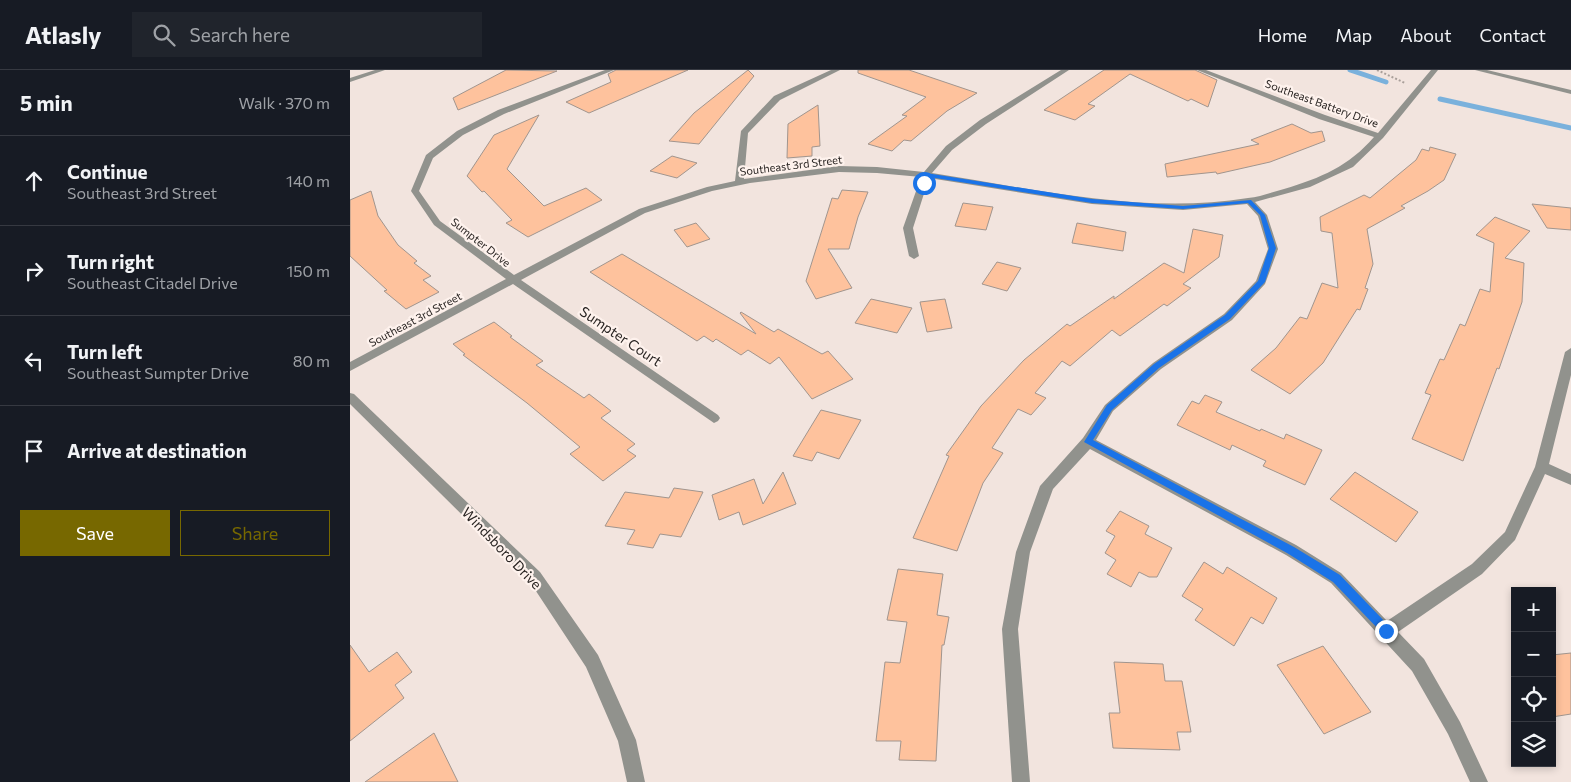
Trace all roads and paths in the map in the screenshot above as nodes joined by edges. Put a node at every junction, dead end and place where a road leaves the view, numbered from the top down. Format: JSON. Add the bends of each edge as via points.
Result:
{"nodes":[{"id":1,"x":382,"y":70,"type":"edge"},
{"id":2,"x":611,"y":70,"type":"edge"},
{"id":3,"x":836,"y":70,"type":"edge"},
{"id":4,"x":1066,"y":70,"type":"edge"},
{"id":5,"x":1200,"y":70,"type":"edge"},
{"id":6,"x":1377,"y":70,"type":"edge"},
{"id":7,"x":1435,"y":70,"type":"edge"},
{"id":8,"x":1478,"y":70,"type":"edge"},
{"id":9,"x":350,"y":80,"type":"edge"},
{"id":10,"x":1420,"y":89,"type":"junction"},
{"id":11,"x":1571,"y":92,"type":"edge"},
{"id":12,"x":1380,"y":136,"type":"junction"},
{"id":13,"x":926,"y":175,"type":"junction"},
{"id":14,"x":739,"y":182,"type":"junction"},
{"id":15,"x":1249,"y":201,"type":"junction"},
{"id":16,"x":914,"y":256,"type":"dead end"},
{"id":17,"x":511,"y":279,"type":"junction"},
{"id":18,"x":1571,"y":352,"type":"edge"},
{"id":19,"x":350,"y":367,"type":"edge"},
{"id":20,"x":350,"y":397,"type":"edge"},
{"id":21,"x":714,"y":418,"type":"dead end"},
{"id":22,"x":1088,"y":442,"type":"junction"},
{"id":23,"x":1542,"y":466,"type":"junction"},
{"id":24,"x":1571,"y":480,"type":"edge"},
{"id":25,"x":1386,"y":631,"type":"junction"},
{"id":26,"x":636,"y":782,"type":"edge"},
{"id":27,"x":1021,"y":782,"type":"edge"},
{"id":28,"x":1479,"y":782,"type":"edge"}],
"edges":[{"from":1,"to":9,"type":"street"},
{"from":2,"to":17,"type":"street","name":"Sumpter Drive","via":[[501,112],[466,130],[429,157],[415,191],[437,223]]},
{"from":3,"to":14,"type":"street","via":[[777,98],[744,133]]},
{"from":4,"to":13,"type":"street","via":[[983,122],[949,148]]},
{"from":5,"to":12,"type":"street","name":"Southeast Battery Drive"},
{"from":6,"to":10,"type":"path"},
{"from":7,"to":10,"type":"street","name":"Southeast 3rd Street"},
{"from":8,"to":11,"type":"street"},
{"from":10,"to":12,"type":"street","name":"Southeast 3rd Street"},
{"from":12,"to":15,"type":"street","name":"Southeast 3rd Street","via":[[1350,165],[1306,185]]},
{"from":13,"to":14,"type":"street","name":"Southeast 3rd Street","via":[[839,170]]},
{"from":13,"to":15,"type":"street","name":"Southeast 3rd Street","via":[[1092,201],[1183,207]]},
{"from":13,"to":16,"type":"street","via":[[908,228]]},
{"from":14,"to":17,"type":"street","name":"Southeast 3rd Street","via":[[642,211]]},
{"from":15,"to":22,"type":"street","via":[[1262,215],[1272,248],[1261,282],[1228,317],[1157,366],[1110,408]]},
{"from":17,"to":19,"type":"street","name":"Southeast 3rd Street"},
{"from":17,"to":21,"type":"street","name":"Sumpter Court"},
{"from":18,"to":23,"type":"street"},
{"from":20,"to":26,"type":"street","name":"Windsboro Drive","via":[[535,577],[592,660],[627,740]]},
{"from":22,"to":25,"type":"street","via":[[1291,550],[1336,578]]},
{"from":22,"to":27,"type":"street","via":[[1047,486],[1023,552],[1010,629]]},
{"from":23,"to":24,"type":"street"},
{"from":23,"to":25,"type":"street","via":[[1510,536],[1477,569]]},
{"from":25,"to":28,"type":"street","via":[[1418,665],[1454,728]]}]}
